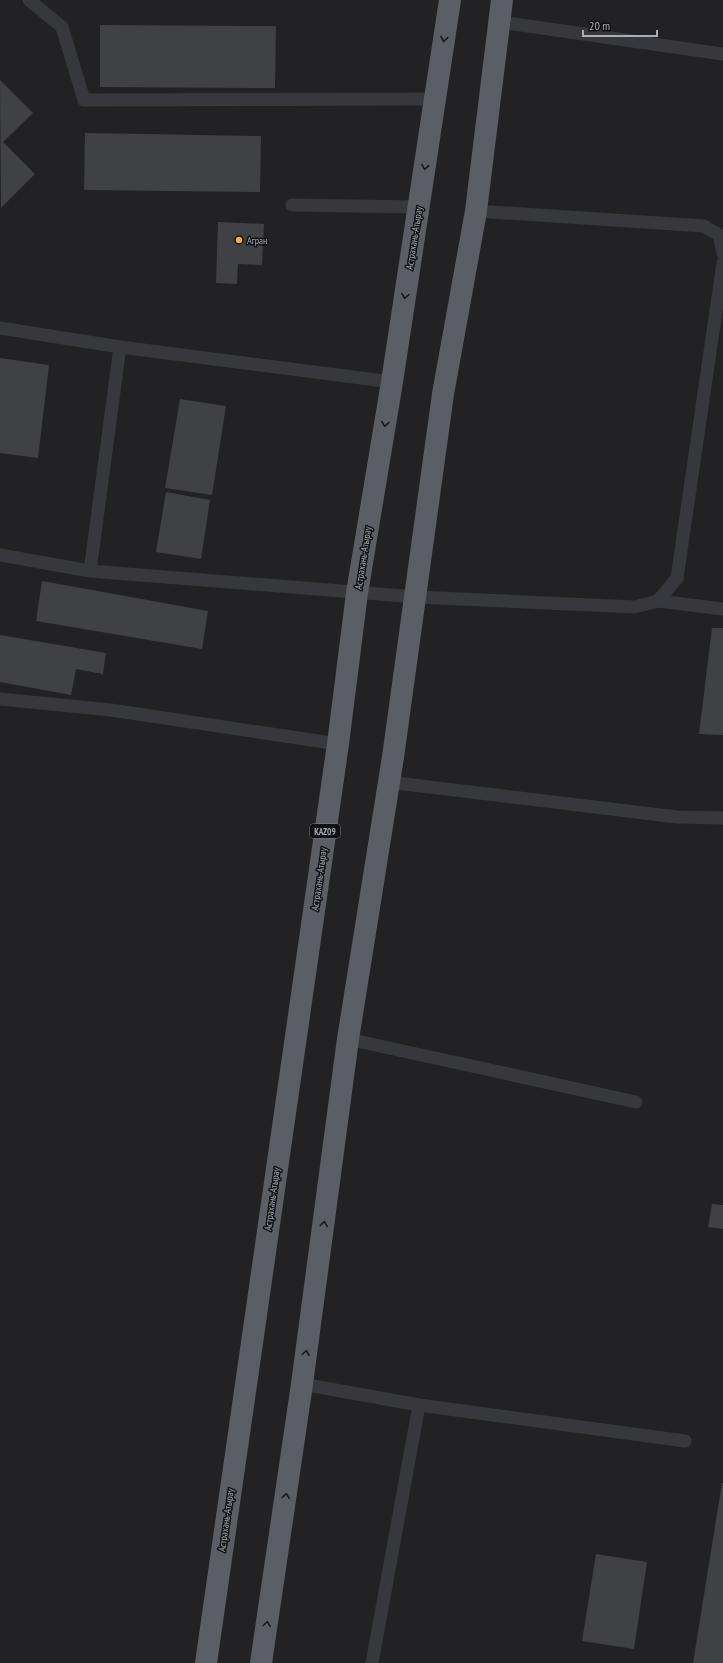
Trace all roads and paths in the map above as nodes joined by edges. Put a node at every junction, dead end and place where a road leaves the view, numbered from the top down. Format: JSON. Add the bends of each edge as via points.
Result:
{"nodes":[{"id":1,"x":29,"y":0,"type":"edge"},
{"id":2,"x":450,"y":0,"type":"edge"},
{"id":3,"x":502,"y":0,"type":"edge"},
{"id":4,"x":500,"y":22,"type":"junction"},
{"id":5,"x":723,"y":54,"type":"edge"},
{"id":6,"x":435,"y":98,"type":"junction"},
{"id":7,"x":292,"y":205,"type":"dead end"},
{"id":8,"x":418,"y":207,"type":"junction"},
{"id":9,"x":476,"y":211,"type":"junction"},
{"id":10,"x":723,"y":253,"type":"edge"},
{"id":11,"x":723,"y":263,"type":"edge"},
{"id":12,"x":0,"y":328,"type":"edge"},
{"id":13,"x":120,"y":348,"type":"junction"},
{"id":14,"x":392,"y":382,"type":"junction"},
{"id":15,"x":0,"y":555,"type":"edge"},
{"id":16,"x":90,"y":571,"type":"junction"},
{"id":17,"x":357,"y":592,"type":"junction"},
{"id":18,"x":416,"y":597,"type":"junction"},
{"id":19,"x":658,"y":601,"type":"junction"},
{"id":20,"x":723,"y":609,"type":"edge"},
{"id":21,"x":0,"y":699,"type":"edge"},
{"id":22,"x":338,"y":744,"type":"junction"},
{"id":23,"x":388,"y":782,"type":"junction"},
{"id":24,"x":723,"y":818,"type":"edge"},
{"id":25,"x":348,"y":1039,"type":"junction"},
{"id":26,"x":636,"y":1102,"type":"dead end"},
{"id":27,"x":302,"y":1384,"type":"junction"},
{"id":28,"x":419,"y":1405,"type":"junction"},
{"id":29,"x":685,"y":1441,"type":"dead end"},
{"id":30,"x":206,"y":1663,"type":"edge"},
{"id":31,"x":261,"y":1663,"type":"edge"},
{"id":32,"x":372,"y":1663,"type":"edge"}],
"edges":[{"from":1,"to":6,"type":"lane","via":[[62,27],[84,100]]},
{"from":2,"to":6,"type":"highway","name":"Астрахань-Атырау","number":"KAZ09","one_way":true},
{"from":3,"to":4,"type":"highway"},
{"from":4,"to":5,"type":"lane"},
{"from":4,"to":9,"type":"highway"},
{"from":6,"to":8,"type":"highway","name":"Астрахань-Атырау","number":"KAZ09","one_way":true},
{"from":7,"to":8,"type":"lane"},
{"from":8,"to":14,"type":"highway","name":"Астрахань-Атырау","number":"KAZ09","one_way":true},
{"from":9,"to":10,"type":"lane","via":[[704,226],[719,235]]},
{"from":9,"to":18,"type":"highway","via":[[443,394]]},
{"from":11,"to":19,"type":"lane","via":[[677,578]]},
{"from":12,"to":13,"type":"lane"},
{"from":13,"to":14,"type":"lane"},
{"from":13,"to":16,"type":"lane"},
{"from":14,"to":17,"type":"highway","name":"Астрахань-Атырау","number":"KAZ09","one_way":true},
{"from":15,"to":16,"type":"lane"},
{"from":16,"to":17,"type":"lane"},
{"from":17,"to":18,"type":"lane"},
{"from":17,"to":22,"type":"highway","name":"Астрахань-Атырау","number":"KAZ09"},
{"from":18,"to":19,"type":"lane","via":[[635,608]]},
{"from":18,"to":23,"type":"highway","via":[[406,648]]},
{"from":19,"to":20,"type":"lane"},
{"from":21,"to":22,"type":"lane","via":[[111,710]]},
{"from":22,"to":30,"type":"highway","name":"Астрахань-Атырау","number":"KAZ09"},
{"from":23,"to":24,"type":"lane","via":[[677,817]]},
{"from":23,"to":25,"type":"highway"},
{"from":25,"to":26,"type":"lane"},
{"from":27,"to":25,"type":"highway","one_way":true},
{"from":27,"to":28,"type":"lane"},
{"from":31,"to":27,"type":"highway","one_way":true},
{"from":28,"to":29,"type":"lane"},
{"from":28,"to":32,"type":"lane"}]}
